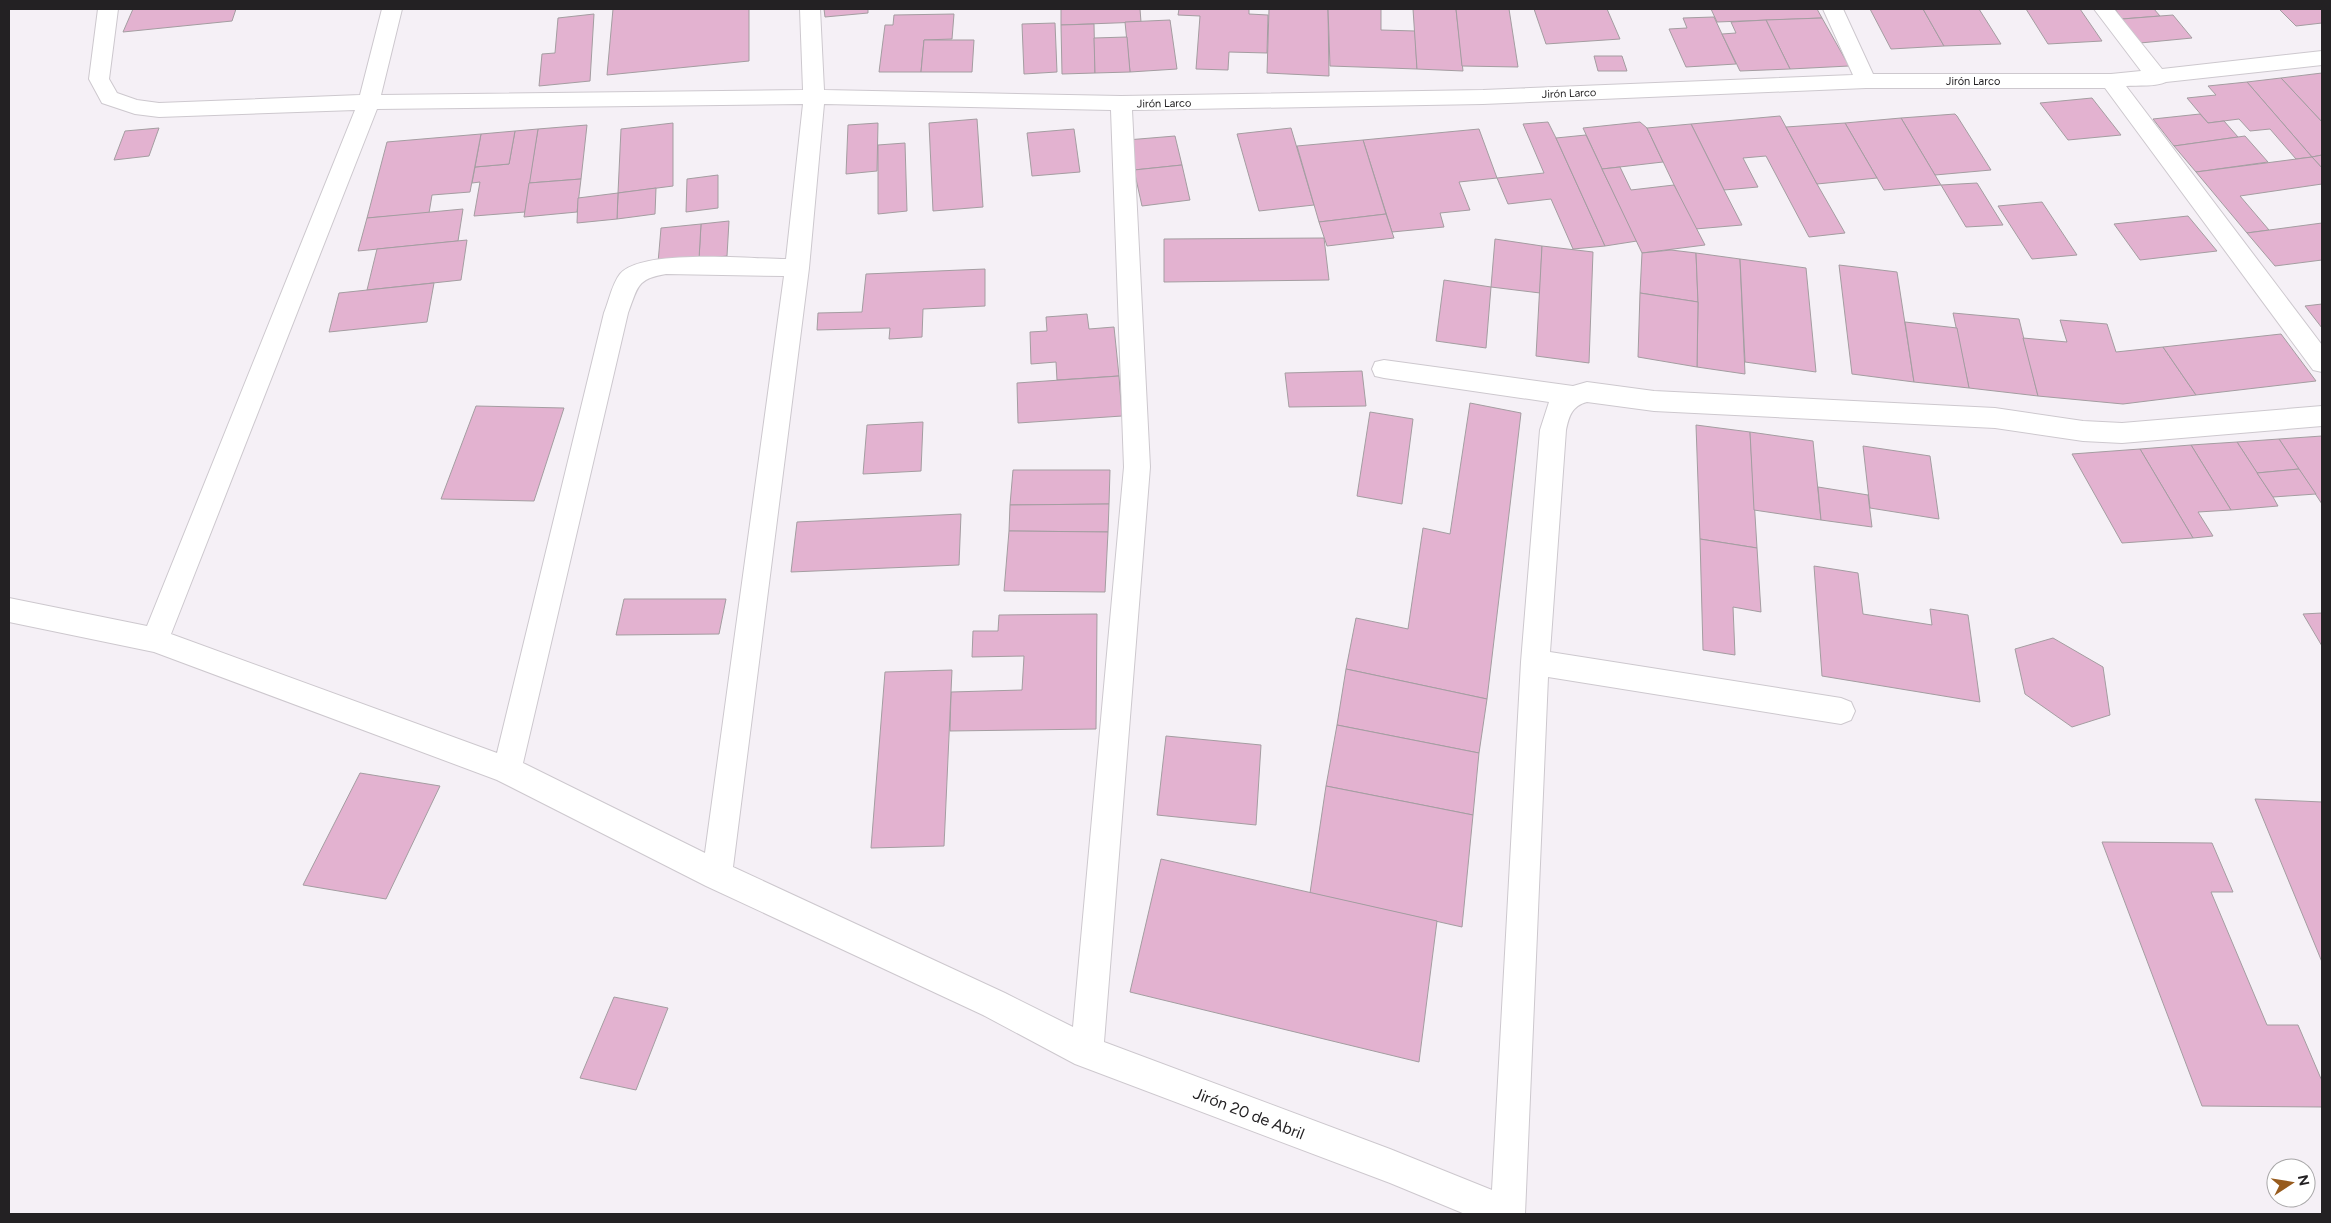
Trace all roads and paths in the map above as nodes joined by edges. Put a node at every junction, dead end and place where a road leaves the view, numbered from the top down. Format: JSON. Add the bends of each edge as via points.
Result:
{"nodes":[{"id":1,"x":108,"y":9,"type":"edge"},
{"id":2,"x":392,"y":9,"type":"edge"},
{"id":3,"x":810,"y":9,"type":"edge"},
{"id":4,"x":1833,"y":9,"type":"edge"},
{"id":5,"x":2104,"y":9,"type":"edge"},
{"id":6,"x":2322,"y":58,"type":"edge"},
{"id":7,"x":2158,"y":78,"type":"junction"},
{"id":8,"x":1866,"y":81,"type":"junction"},
{"id":9,"x":2111,"y":82,"type":"junction"},
{"id":10,"x":814,"y":97,"type":"junction"},
{"id":11,"x":369,"y":102,"type":"junction"},
{"id":12,"x":1121,"y":103,"type":"junction"},
{"id":13,"x":798,"y":268,"type":"junction"},
{"id":14,"x":2322,"y":363,"type":"edge"},
{"id":15,"x":1384,"y":369,"type":"dead end"},
{"id":16,"x":1573,"y":396,"type":"junction"},
{"id":17,"x":2322,"y":416,"type":"edge"},
{"id":18,"x":9,"y":610,"type":"edge"},
{"id":19,"x":155,"y":640,"type":"junction"},
{"id":20,"x":1535,"y":662,"type":"junction"},
{"id":21,"x":1841,"y":712,"type":"dead end"},
{"id":22,"x":507,"y":770,"type":"junction"},
{"id":23,"x":717,"y":875,"type":"junction"},
{"id":24,"x":1087,"y":1052,"type":"junction"},
{"id":25,"x":1508,"y":1214,"type":"edge"}],
"edges":[{"from":1,"to":11,"type":"street","name":"Jirón Larco","via":[[99,79],[109,98],[135,107],[159,110]]},
{"from":2,"to":11,"type":"street"},
{"from":3,"to":10,"type":"street"},
{"from":4,"to":8,"type":"street"},
{"from":5,"to":7,"type":"street"},
{"from":6,"to":7,"type":"street","name":"Jirón Larco"},
{"from":7,"to":9,"type":"street","name":"Jirón Larco"},
{"from":8,"to":9,"type":"street","name":"Jirón Larco"},
{"from":8,"to":12,"type":"street","name":"Jirón Larco","via":[[1483,97]]},
{"from":9,"to":14,"type":"street"},
{"from":10,"to":11,"type":"street","name":"Jirón Larco"},
{"from":10,"to":12,"type":"street","name":"Jirón Larco"},
{"from":10,"to":13,"type":"street"},
{"from":11,"to":19,"type":"street"},
{"from":12,"to":24,"type":"street","via":[[1138,467]]},
{"from":13,"to":22,"type":"street","via":[[666,266],[644,269],[629,279],[616,313]]},
{"from":13,"to":23,"type":"street"},
{"from":15,"to":16,"type":"street"},
{"from":16,"to":17,"type":"street","via":[[1586,392],[1654,401],[1995,418],[2122,433]]},
{"from":16,"to":20,"type":"street","via":[[1558,409],[1553,430]]},
{"from":18,"to":19,"type":"street","name":"Jirón 20 de Abril"},
{"from":19,"to":22,"type":"street","name":"Jirón 20 de Abril"},
{"from":20,"to":21,"type":"street"},
{"from":20,"to":25,"type":"street"},
{"from":22,"to":23,"type":"street","name":"Jirón 20 de Abril"},
{"from":23,"to":24,"type":"street","name":"Jirón 20 de Abril","via":[[994,1004]]},
{"from":24,"to":25,"type":"street","name":"Jirón 20 de Abril"}]}
